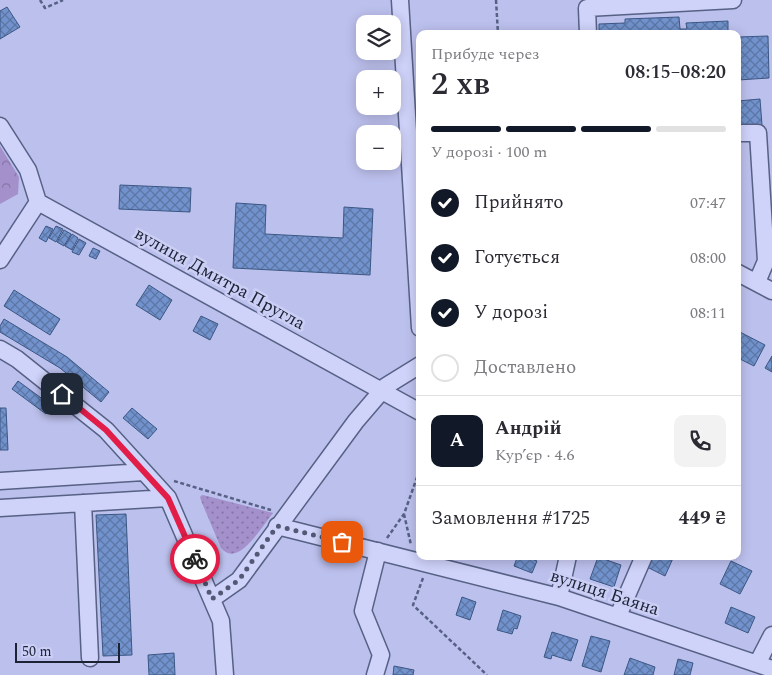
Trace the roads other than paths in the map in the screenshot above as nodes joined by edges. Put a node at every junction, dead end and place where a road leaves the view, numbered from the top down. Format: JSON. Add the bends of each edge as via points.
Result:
{"nodes":[{"id":1,"x":400,"y":0,"type":"edge"},
{"id":2,"x":733,"y":0,"type":"edge"},
{"id":3,"x":588,"y":30,"type":"edge"},
{"id":4,"x":0,"y":126,"type":"edge"},
{"id":5,"x":741,"y":134,"type":"edge"},
{"id":6,"x":414,"y":142,"type":"edge"},
{"id":7,"x":38,"y":202,"type":"junction"},
{"id":8,"x":416,"y":204,"type":"edge"},
{"id":9,"x":0,"y":260,"type":"edge"},
{"id":10,"x":741,"y":274,"type":"edge"},
{"id":11,"x":757,"y":282,"type":"junction"},
{"id":12,"x":772,"y":291,"type":"edge"},
{"id":13,"x":0,"y":349,"type":"edge"},
{"id":14,"x":416,"y":367,"type":"edge"},
{"id":15,"x":382,"y":391,"type":"junction"},
{"id":16,"x":416,"y":410,"type":"edge"},
{"id":17,"x":144,"y":472,"type":"junction"},
{"id":18,"x":0,"y":481,"type":"edge"},
{"id":19,"x":168,"y":498,"type":"junction"},
{"id":20,"x":83,"y":503,"type":"junction"},
{"id":21,"x":0,"y":508,"type":"edge"},
{"id":22,"x":277,"y":526,"type":"junction"},
{"id":23,"x":378,"y":551,"type":"junction"},
{"id":24,"x":567,"y":560,"type":"edge"},
{"id":25,"x":642,"y":560,"type":"edge"},
{"id":26,"x":559,"y":597,"type":"junction"},
{"id":27,"x":212,"y":599,"type":"junction"},
{"id":28,"x":618,"y":616,"type":"junction"},
{"id":29,"x":772,"y":635,"type":"edge"},
{"id":30,"x":90,"y":658,"type":"dead end"},
{"id":31,"x":764,"y":666,"type":"edge"},
{"id":32,"x":225,"y":675,"type":"edge"},
{"id":33,"x":375,"y":675,"type":"edge"}],
"edges":[{"from":1,"to":6,"type":"street"},
{"from":2,"to":3,"type":"street","via":[[587,8]]},
{"from":4,"to":7,"type":"street","via":[[28,170]]},
{"from":5,"to":11,"type":"street","via":[[758,133],[766,261]]},
{"from":6,"to":8,"type":"street"},
{"from":7,"to":9,"type":"street"},
{"from":7,"to":15,"type":"street","name":"вулиця Дмитра Пругла"},
{"from":10,"to":11,"type":"street"},
{"from":11,"to":12,"type":"street"},
{"from":13,"to":17,"type":"street","via":[[106,430]]},
{"from":14,"to":15,"type":"street"},
{"from":15,"to":16,"type":"street","name":"вулиця Дмитра Пругла"},
{"from":15,"to":22,"type":"street"},
{"from":17,"to":18,"type":"street"},
{"from":17,"to":19,"type":"street"},
{"from":19,"to":20,"type":"street"},
{"from":19,"to":27,"type":"street"},
{"from":20,"to":21,"type":"street"},
{"from":20,"to":30,"type":"street"},
{"from":22,"to":23,"type":"street","name":"вулиця Баяна"},
{"from":22,"to":27,"type":"street","via":[[239,580]]},
{"from":23,"to":26,"type":"street","name":"вулиця Баяна"},
{"from":23,"to":33,"type":"street","via":[[363,612],[381,655]]},
{"from":24,"to":26,"type":"street"},
{"from":25,"to":28,"type":"street"},
{"from":26,"to":28,"type":"street","name":"вулиця Баяна"},
{"from":27,"to":32,"type":"street","via":[[221,621]]},
{"from":28,"to":31,"type":"street","name":"вулиця Баяна"},
{"from":29,"to":31,"type":"street"}]}
